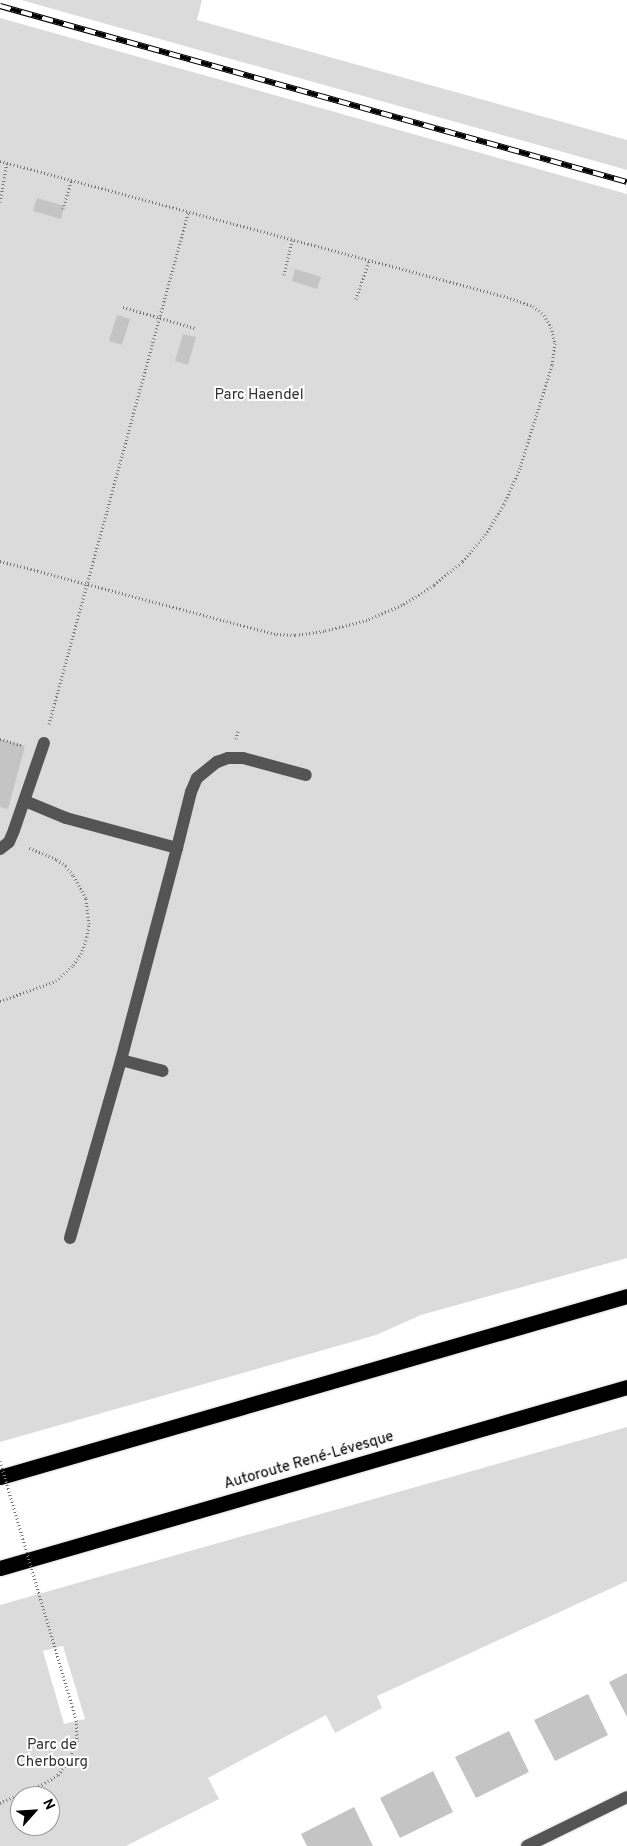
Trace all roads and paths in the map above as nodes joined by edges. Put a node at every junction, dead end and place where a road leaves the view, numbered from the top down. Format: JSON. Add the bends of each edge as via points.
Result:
{"nodes":[{"id":1,"x":0,"y":161,"type":"edge"},
{"id":2,"x":7,"y":163,"type":"junction"},
{"id":3,"x":71,"y":181,"type":"junction"},
{"id":4,"x":0,"y":202,"type":"edge"},
{"id":5,"x":63,"y":209,"type":"dead end"},
{"id":6,"x":188,"y":213,"type":"junction"},
{"id":7,"x":292,"y":240,"type":"junction"},
{"id":8,"x":369,"y":261,"type":"junction"},
{"id":9,"x":284,"y":275,"type":"dead end"},
{"id":10,"x":356,"y":299,"type":"dead end"},
{"id":11,"x":123,"y":307,"type":"dead end"},
{"id":12,"x":160,"y":317,"type":"junction"},
{"id":13,"x":195,"y":328,"type":"dead end"},
{"id":14,"x":0,"y":561,"type":"edge"},
{"id":15,"x":87,"y":586,"type":"junction"},
{"id":16,"x":44,"y":743,"type":"joint"},
{"id":17,"x":306,"y":775,"type":"dead end"},
{"id":18,"x":25,"y":802,"type":"junction"},
{"id":19,"x":21,"y":845,"type":"dead end"},
{"id":20,"x":177,"y":848,"type":"junction"},
{"id":21,"x":0,"y":849,"type":"edge"},
{"id":22,"x":0,"y":1001,"type":"edge"},
{"id":23,"x":121,"y":1060,"type":"junction"},
{"id":24,"x":163,"y":1071,"type":"dead end"},
{"id":25,"x":70,"y":1238,"type":"dead end"},
{"id":26,"x":627,"y":1296,"type":"edge"},
{"id":27,"x":627,"y":1386,"type":"edge"},
{"id":28,"x":0,"y":1461,"type":"edge"},
{"id":29,"x":0,"y":1477,"type":"edge"},
{"id":30,"x":0,"y":1568,"type":"edge"},
{"id":31,"x":627,"y":1797,"type":"edge"},
{"id":32,"x":0,"y":1804,"type":"edge"},
{"id":33,"x":528,"y":1846,"type":"edge"}],
"edges":[{"from":1,"to":2,"type":"path"},
{"from":2,"to":3,"type":"path"},
{"from":2,"to":4,"type":"path"},
{"from":3,"to":5,"type":"path"},
{"from":3,"to":6,"type":"path"},
{"from":6,"to":7,"type":"path"},
{"from":6,"to":12,"type":"path"},
{"from":7,"to":8,"type":"path"},
{"from":7,"to":9,"type":"path"},
{"from":8,"to":10,"type":"path"},
{"from":8,"to":15,"type":"path","via":[[532,306],[544,315],[551,327],[555,343],[552,365],[535,424],[504,504],[486,534],[462,562],[402,605],[367,620],[295,635],[234,625]]},
{"from":11,"to":12,"type":"path"},
{"from":12,"to":13,"type":"path"},
{"from":12,"to":15,"type":"path"},
{"from":14,"to":15,"type":"path"},
{"from":15,"to":16,"type":"path"},
{"from":16,"to":18,"type":"street"},
{"from":17,"to":20,"type":"street","via":[[242,758],[217,762],[197,778]]},
{"from":18,"to":20,"type":"street","via":[[66,818]]},
{"from":18,"to":21,"type":"street","via":[[9,842]]},
{"from":19,"to":22,"type":"path","via":[[56,859],[74,875],[86,898],[88,931],[81,954],[62,976],[43,987]]},
{"from":20,"to":23,"type":"street"},
{"from":23,"to":24,"type":"street"},
{"from":23,"to":25,"type":"street"},
{"from":26,"to":29,"type":"highway"},
{"from":27,"to":30,"type":"highway","name":"Autoroute René-Lévesque"},
{"from":28,"to":32,"type":"path","bridge":true,"via":[[76,1719],[77,1742],[58,1775]]},
{"from":31,"to":33,"type":"street"}]}
